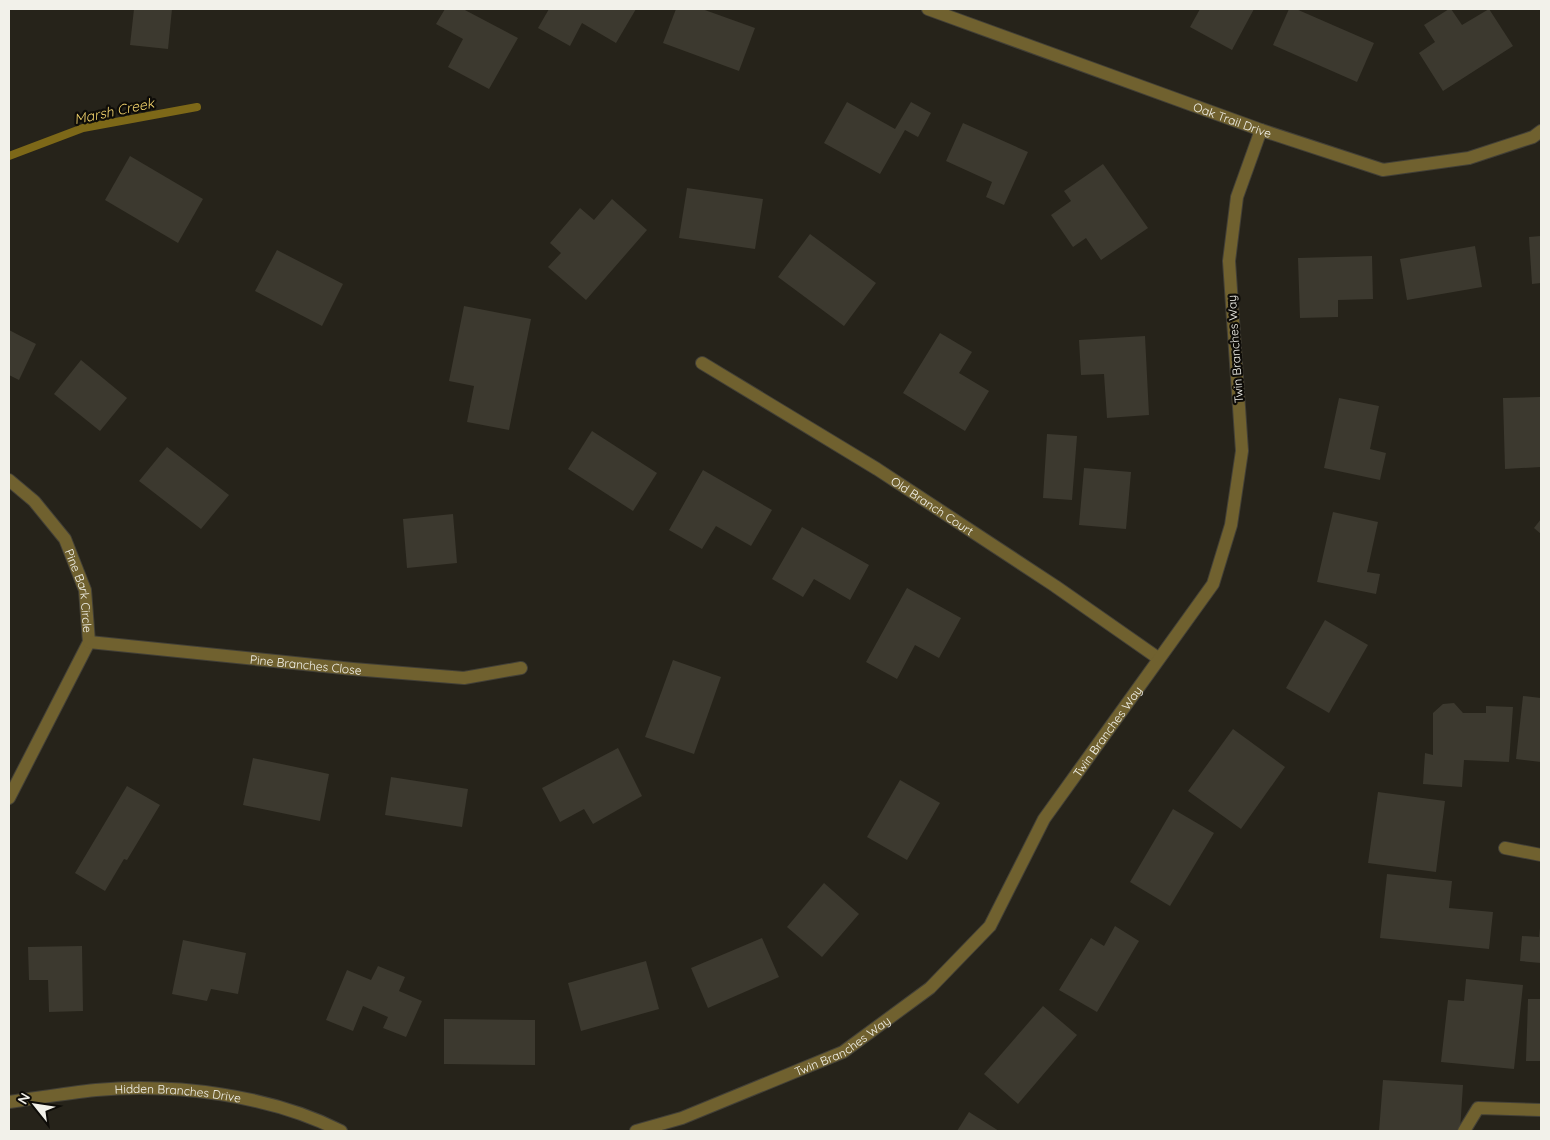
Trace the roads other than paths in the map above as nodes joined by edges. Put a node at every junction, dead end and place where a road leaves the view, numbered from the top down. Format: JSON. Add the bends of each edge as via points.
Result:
{"nodes":[{"id":1,"x":928,"y":9,"type":"edge"},
{"id":2,"x":1261,"y":130,"type":"junction"},
{"id":3,"x":1541,"y":130,"type":"edge"},
{"id":4,"x":702,"y":363,"type":"dead end"},
{"id":5,"x":9,"y":480,"type":"edge"},
{"id":6,"x":89,"y":642,"type":"junction"},
{"id":7,"x":1158,"y":658,"type":"junction"},
{"id":8,"x":521,"y":668,"type":"dead end"},
{"id":9,"x":9,"y":798,"type":"edge"},
{"id":10,"x":1505,"y":848,"type":"dead end"},
{"id":11,"x":1541,"y":855,"type":"edge"},
{"id":12,"x":9,"y":1102,"type":"edge"},
{"id":13,"x":1541,"y":1110,"type":"edge"},
{"id":14,"x":341,"y":1131,"type":"edge"},
{"id":15,"x":636,"y":1131,"type":"edge"},
{"id":16,"x":1464,"y":1131,"type":"edge"}],
"edges":[{"from":1,"to":2,"type":"street","name":"Oak Trail Drive"},
{"from":2,"to":3,"type":"street","name":"Oak Trail Drive","via":[[1383,170],[1469,158],[1533,137]]},
{"from":2,"to":7,"type":"street","name":"Twin Branches Way","via":[[1237,197],[1229,261],[1242,450],[1231,525],[1212,584]]},
{"from":4,"to":7,"type":"street","name":"Old Branch Court","via":[[877,469]]},
{"from":5,"to":6,"type":"street","name":"Pine Bark Circle","via":[[34,501],[65,539],[85,590]]},
{"from":6,"to":8,"type":"street","name":"Pine Branches Close","via":[[464,678]]},
{"from":6,"to":9,"type":"street","name":"Pine Bark Circle"},
{"from":7,"to":15,"type":"street","name":"Twin Branches Way","via":[[1044,819],[990,926],[930,988],[844,1052],[682,1118]]},
{"from":10,"to":11,"type":"street"},
{"from":12,"to":14,"type":"street","name":"Hidden Branches Drive","via":[[97,1090],[162,1088],[236,1096],[320,1120]]},
{"from":13,"to":16,"type":"street","via":[[1478,1108]]}]}
